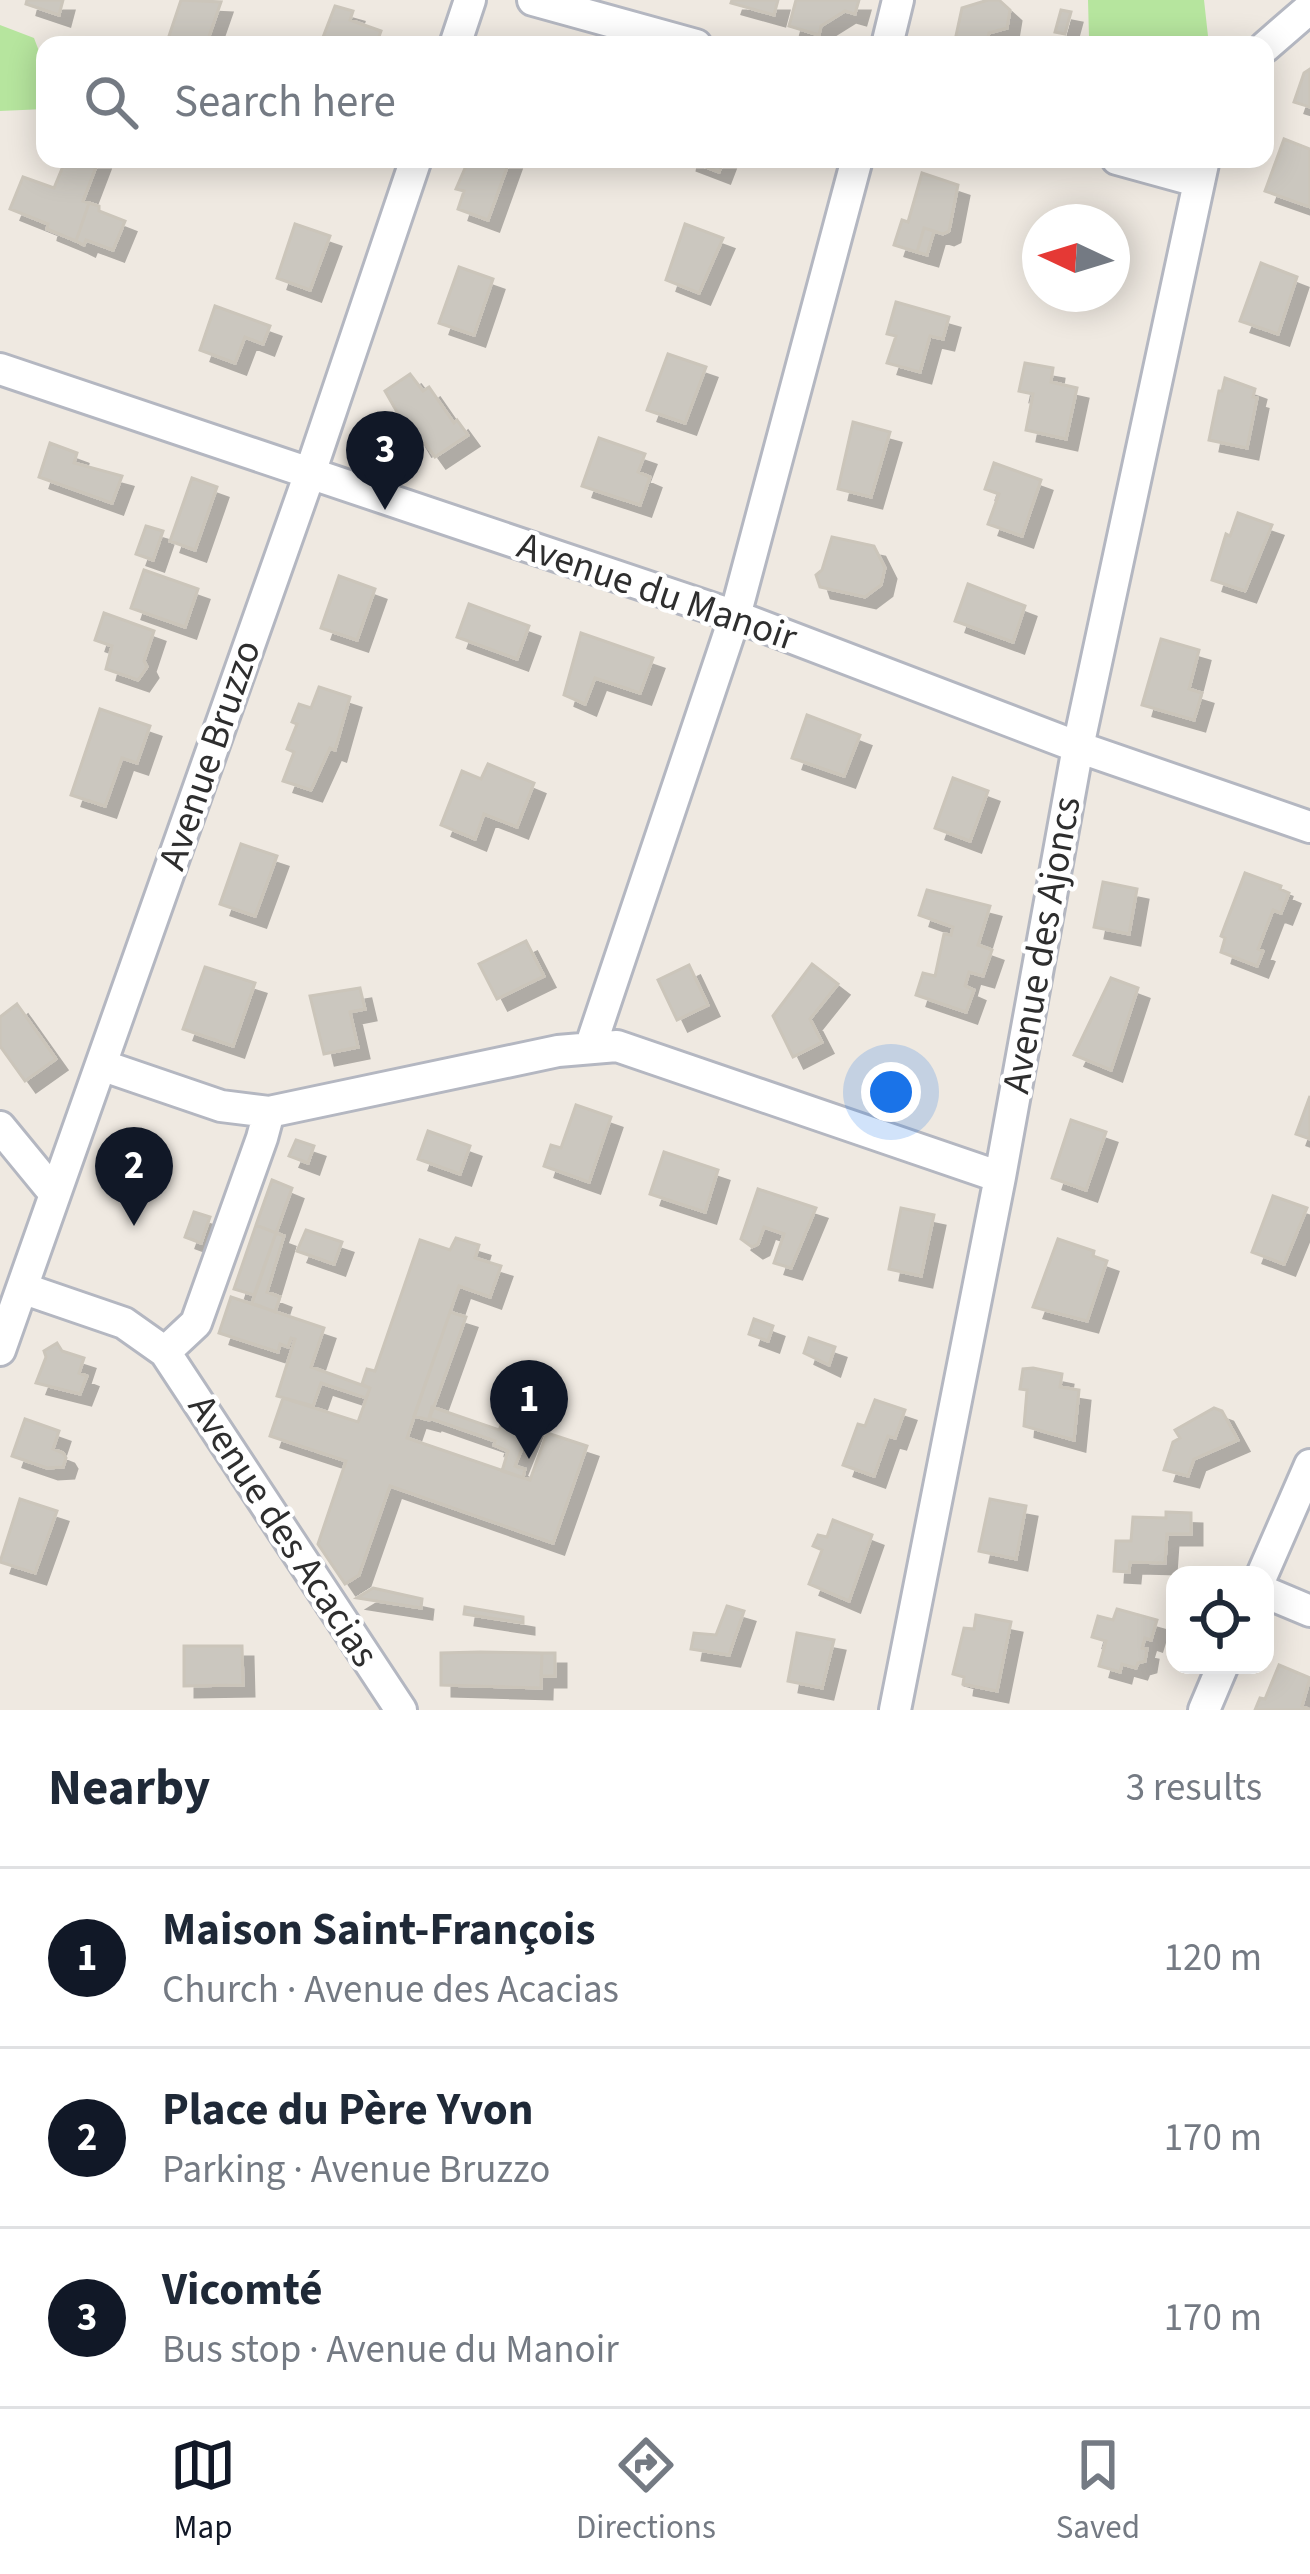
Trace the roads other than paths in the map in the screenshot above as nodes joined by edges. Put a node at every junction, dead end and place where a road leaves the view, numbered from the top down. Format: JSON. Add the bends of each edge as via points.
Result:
{"nodes":[{"id":1,"x":470,"y":0,"type":"edge"},
{"id":2,"x":533,"y":0,"type":"edge"},
{"id":3,"x":898,"y":0,"type":"edge"},
{"id":4,"x":1310,"y":8,"type":"edge"},
{"id":5,"x":458,"y":36,"type":"edge"},
{"id":6,"x":663,"y":36,"type":"edge"},
{"id":7,"x":889,"y":36,"type":"edge"},
{"id":8,"x":1274,"y":39,"type":"edge"},
{"id":9,"x":413,"y":168,"type":"edge"},
{"id":10,"x":855,"y":168,"type":"edge"},
{"id":11,"x":1201,"y":170,"type":"edge"},
{"id":12,"x":0,"y":369,"type":"edge"},
{"id":13,"x":310,"y":473,"type":"junction"},
{"id":14,"x":735,"y":616,"type":"junction"},
{"id":15,"x":1078,"y":747,"type":"junction"},
{"id":16,"x":1310,"y":827,"type":"edge"},
{"id":17,"x":592,"y":1045,"type":"junction"},
{"id":18,"x":101,"y":1065,"type":"junction"},
{"id":19,"x":269,"y":1112,"type":"junction"},
{"id":20,"x":0,"y":1127,"type":"edge"},
{"id":21,"x":1000,"y":1177,"type":"junction"},
{"id":22,"x":55,"y":1194,"type":"junction"},
{"id":23,"x":22,"y":1288,"type":"junction"},
{"id":24,"x":0,"y":1350,"type":"edge"},
{"id":25,"x":165,"y":1352,"type":"junction"},
{"id":26,"x":1310,"y":1465,"type":"edge"},
{"id":27,"x":1266,"y":1566,"type":"edge"},
{"id":28,"x":1274,"y":1596,"type":"edge"},
{"id":29,"x":1310,"y":1611,"type":"edge"},
{"id":30,"x":1219,"y":1674,"type":"edge"},
{"id":31,"x":400,"y":1710,"type":"edge"},
{"id":32,"x":895,"y":1710,"type":"edge"},
{"id":33,"x":1204,"y":1710,"type":"edge"}],
"edges":[{"from":1,"to":5,"type":"street"},
{"from":2,"to":6,"type":"street"},
{"from":3,"to":7,"type":"street"},
{"from":4,"to":8,"type":"street"},
{"from":9,"to":13,"type":"street","name":"Avenue Bruzzo"},
{"from":10,"to":14,"type":"street"},
{"from":11,"to":15,"type":"street","name":"Avenue des Ajoncs"},
{"from":12,"to":13,"type":"street","name":"Avenue du Manoir"},
{"from":13,"to":14,"type":"street","name":"Avenue du Manoir"},
{"from":13,"to":18,"type":"street","name":"Avenue Bruzzo"},
{"from":14,"to":15,"type":"street","name":"Avenue du Manoir"},
{"from":14,"to":17,"type":"street"},
{"from":15,"to":16,"type":"street","name":"Avenue du Manoir"},
{"from":15,"to":21,"type":"street","name":"Avenue des Ajoncs"},
{"from":17,"to":19,"type":"street"},
{"from":17,"to":21,"type":"street","via":[[616,1046]]},
{"from":18,"to":19,"type":"street","via":[[221,1106]]},
{"from":18,"to":22,"type":"street","name":"Avenue Bruzzo"},
{"from":19,"to":25,"type":"street","via":[[196,1323]]},
{"from":20,"to":22,"type":"street"},
{"from":21,"to":32,"type":"street","name":"Avenue des Ajoncs"},
{"from":22,"to":23,"type":"street","name":"Avenue Bruzzo"},
{"from":23,"to":24,"type":"street","name":"Avenue Bruzzo"},
{"from":23,"to":25,"type":"street","via":[[124,1323]]},
{"from":25,"to":31,"type":"street","name":"Avenue des Acacias"},
{"from":26,"to":27,"type":"street"},
{"from":28,"to":29,"type":"street"},
{"from":30,"to":33,"type":"street"}]}
